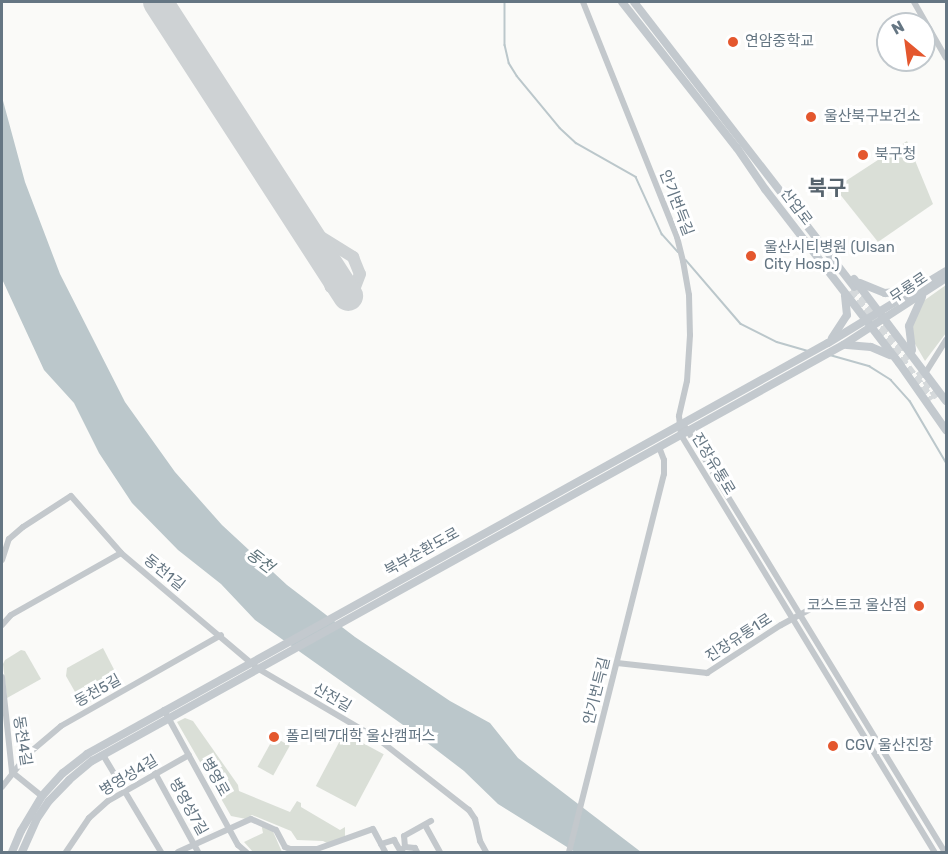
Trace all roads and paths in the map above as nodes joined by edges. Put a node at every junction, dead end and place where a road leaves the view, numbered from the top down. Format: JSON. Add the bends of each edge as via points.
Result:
{"nodes":[{"id":1,"x":583,"y":2,"type":"edge"},
{"id":2,"x":622,"y":2,"type":"edge"},
{"id":3,"x":634,"y":2,"type":"edge"},
{"id":4,"x":914,"y":2,"type":"edge"},
{"id":5,"x":946,"y":58,"type":"edge"},
{"id":6,"x":740,"y":145,"type":"junction"},
{"id":7,"x":946,"y":271,"type":"edge"},
{"id":8,"x":853,"y":278,"type":"junction"},
{"id":9,"x":946,"y":278,"type":"edge"},
{"id":10,"x":916,"y":289,"type":"junction"},
{"id":11,"x":849,"y":290,"type":"junction"},
{"id":12,"x":925,"y":293,"type":"junction"},
{"id":13,"x":880,"y":312,"type":"junction"},
{"id":14,"x":886,"y":320,"type":"junction"},
{"id":15,"x":866,"y":321,"type":"junction"},
{"id":16,"x":872,"y":328,"type":"junction"},
{"id":17,"x":946,"y":340,"type":"edge"},
{"id":18,"x":826,"y":344,"type":"junction"},
{"id":19,"x":841,"y":347,"type":"junction"},
{"id":20,"x":916,"y":360,"type":"junction"},
{"id":21,"x":899,"y":363,"type":"junction"},
{"id":22,"x":926,"y":372,"type":"junction"},
{"id":23,"x":946,"y":401,"type":"edge"},
{"id":24,"x":946,"y":410,"type":"edge"},
{"id":25,"x":946,"y":421,"type":"edge"},
{"id":26,"x":681,"y":424,"type":"junction"},
{"id":27,"x":946,"y":430,"type":"edge"},
{"id":28,"x":685,"y":433,"type":"junction"},
{"id":29,"x":659,"y":447,"type":"junction"},
{"id":30,"x":3,"y":546,"type":"edge"},
{"id":31,"x":121,"y":553,"type":"junction"},
{"id":32,"x":2,"y":560,"type":"edge"},
{"id":33,"x":374,"y":599,"type":"junction"},
{"id":34,"x":826,"y":600,"type":"dead end"},
{"id":35,"x":800,"y":615,"type":"junction"},
{"id":36,"x":793,"y":619,"type":"junction"},
{"id":37,"x":2,"y":624,"type":"edge"},
{"id":38,"x":221,"y":635,"type":"junction"},
{"id":39,"x":249,"y":662,"type":"junction"},
{"id":40,"x":617,"y":663,"type":"junction"},
{"id":41,"x":257,"y":668,"type":"junction"},
{"id":42,"x":2,"y":677,"type":"edge"},
{"id":43,"x":166,"y":714,"type":"junction"},
{"id":44,"x":103,"y":755,"type":"junction"},
{"id":45,"x":189,"y":755,"type":"junction"},
{"id":46,"x":12,"y":772,"type":"junction"},
{"id":47,"x":155,"y":773,"type":"junction"},
{"id":48,"x":2,"y":787,"type":"edge"},
{"id":49,"x":123,"y":791,"type":"junction"},
{"id":50,"x":42,"y":796,"type":"junction"},
{"id":51,"x":230,"y":829,"type":"junction"},
{"id":52,"x":381,"y":844,"type":"junction"},
{"id":53,"x":195,"y":845,"type":"junction"},
{"id":54,"x":402,"y":850,"type":"edge"},
{"id":55,"x":12,"y":852,"type":"edge"},
{"id":56,"x":22,"y":852,"type":"edge"},
{"id":57,"x":66,"y":852,"type":"edge"},
{"id":58,"x":160,"y":852,"type":"edge"},
{"id":59,"x":178,"y":852,"type":"edge"},
{"id":60,"x":198,"y":852,"type":"edge"},
{"id":61,"x":246,"y":852,"type":"edge"},
{"id":62,"x":385,"y":852,"type":"edge"},
{"id":63,"x":417,"y":852,"type":"edge"},
{"id":64,"x":440,"y":852,"type":"edge"},
{"id":65,"x":486,"y":852,"type":"edge"},
{"id":66,"x":569,"y":852,"type":"edge"},
{"id":67,"x":935,"y":852,"type":"edge"},
{"id":68,"x":945,"y":852,"type":"edge"}],
"edges":[{"from":1,"to":26,"type":"street","name":"안기번득길","via":[[677,237],[686,275],[690,350]]},
{"from":2,"to":6,"type":"main road","name":"산업로"},
{"from":3,"to":6,"type":"main road","name":"산업로"},
{"from":4,"to":5,"type":"street"},
{"from":6,"to":8,"type":"main road","name":"산업로"},
{"from":6,"to":11,"type":"main road","name":"산업로","via":[[765,189]]},
{"from":7,"to":10,"type":"main road","name":"무룡로"},
{"from":8,"to":10,"type":"main road","via":[[885,293]]},
{"from":8,"to":13,"type":"main road","name":"산업로"},
{"from":9,"to":12,"type":"main road","name":"무룡로"},
{"from":10,"to":13,"type":"main road","name":"무룡로"},
{"from":11,"to":15,"type":"main road","name":"산업로"},
{"from":11,"to":18,"type":"main road","via":[[847,315]]},
{"from":12,"to":14,"type":"main road","name":"무룡로"},
{"from":12,"to":20,"type":"main road","via":[[909,326]]},
{"from":13,"to":14,"type":"main road","name":"산업로"},
{"from":13,"to":15,"type":"main road","name":"북부순환도로"},
{"from":14,"to":16,"type":"main road","name":"북부순환도로"},
{"from":14,"to":20,"type":"main road","name":"산업로"},
{"from":15,"to":16,"type":"main road","name":"산업로"},
{"from":15,"to":18,"type":"main road","name":"북부순환도로"},
{"from":16,"to":19,"type":"main road","name":"북부순환도로"},
{"from":16,"to":21,"type":"main road","name":"산업로"},
{"from":17,"to":22,"type":"street"},
{"from":18,"to":26,"type":"main road","name":"북부순환도로"},
{"from":19,"to":21,"type":"main road","via":[[871,347]]},
{"from":19,"to":28,"type":"main road","name":"북부순환도로"},
{"from":20,"to":22,"type":"main road","name":"산업로"},
{"from":21,"to":27,"type":"main road","name":"산업로"},
{"from":22,"to":23,"type":"main road","name":"산업로"},
{"from":24,"to":25,"type":"main road","via":[[935,398]]},
{"from":26,"to":28,"type":"street","name":"진장유통로"},
{"from":26,"to":33,"type":"main road","name":"북부순환도로"},
{"from":28,"to":29,"type":"main road","name":"북부순환도로"},
{"from":28,"to":35,"type":"street","name":"진장유통로"},
{"from":28,"to":36,"type":"street","name":"진장유통로"},
{"from":29,"to":33,"type":"main road","name":"북부순환도로"},
{"from":29,"to":40,"type":"street","name":"안기번득길","via":[[664,474]]},
{"from":30,"to":31,"type":"street","name":"동천1길","via":[[22,527],[71,496]]},
{"from":30,"to":32,"type":"street"},
{"from":31,"to":37,"type":"street","via":[[11,615]]},
{"from":31,"to":38,"type":"street","name":"동천1길"},
{"from":33,"to":39,"type":"main road","name":"북부순환도로"},
{"from":33,"to":41,"type":"main road","name":"북부순환도로"},
{"from":34,"to":35,"type":"street","name":"진장유통1로"},
{"from":35,"to":36,"type":"street","name":"진장유통1로"},
{"from":35,"to":68,"type":"street","name":"진장유통로"},
{"from":36,"to":40,"type":"street","name":"진장유통1로","via":[[707,673]]},
{"from":36,"to":67,"type":"street","name":"진장유통로"},
{"from":38,"to":39,"type":"street","name":"동천1길"},
{"from":38,"to":46,"type":"street","name":"동천5길","via":[[61,726]]},
{"from":39,"to":41,"type":"street","name":"산전길"},
{"from":39,"to":43,"type":"main road","name":"북부순환도로"},
{"from":40,"to":66,"type":"street","name":"안기번득길"},
{"from":41,"to":43,"type":"main road","name":"북부순환도로"},
{"from":41,"to":65,"type":"street","name":"산전길","via":[[378,739],[469,810],[476,819]]},
{"from":42,"to":46,"type":"street","name":"동천4길"},
{"from":43,"to":44,"type":"main road","name":"북부순환도로"},
{"from":43,"to":45,"type":"street","name":"병영로"},
{"from":43,"to":50,"type":"main road","name":"북부순환도로","via":[[87,754]]},
{"from":44,"to":49,"type":"street"},
{"from":44,"to":56,"type":"main road","name":"북부순환도로","via":[[79,770],[59,790],[36,820]]},
{"from":45,"to":47,"type":"street","name":"병영성4길"},
{"from":45,"to":51,"type":"street","name":"병영로"},
{"from":46,"to":48,"type":"street","name":"동천5길"},
{"from":46,"to":50,"type":"street","name":"동천4길"},
{"from":47,"to":49,"type":"street","name":"병영성4길"},
{"from":47,"to":53,"type":"street","name":"병영성7길"},
{"from":49,"to":57,"type":"street","name":"병영성4길","via":[[89,818]]},
{"from":49,"to":58,"type":"street"},
{"from":50,"to":55,"type":"main road","name":"북부순환도로"},
{"from":51,"to":52,"type":"street","via":[[254,820],[276,830],[290,849],[317,849],[373,829]]},
{"from":51,"to":53,"type":"street"},
{"from":51,"to":61,"type":"street","name":"병영로"},
{"from":52,"to":54,"type":"street","via":[[394,840]]},
{"from":52,"to":62,"type":"street"},
{"from":53,"to":59,"type":"street"},
{"from":53,"to":60,"type":"street","name":"병영성7길"},
{"from":54,"to":63,"type":"street","via":[[415,848]]},
{"from":54,"to":64,"type":"street","via":[[405,836],[428,823]]}]}
